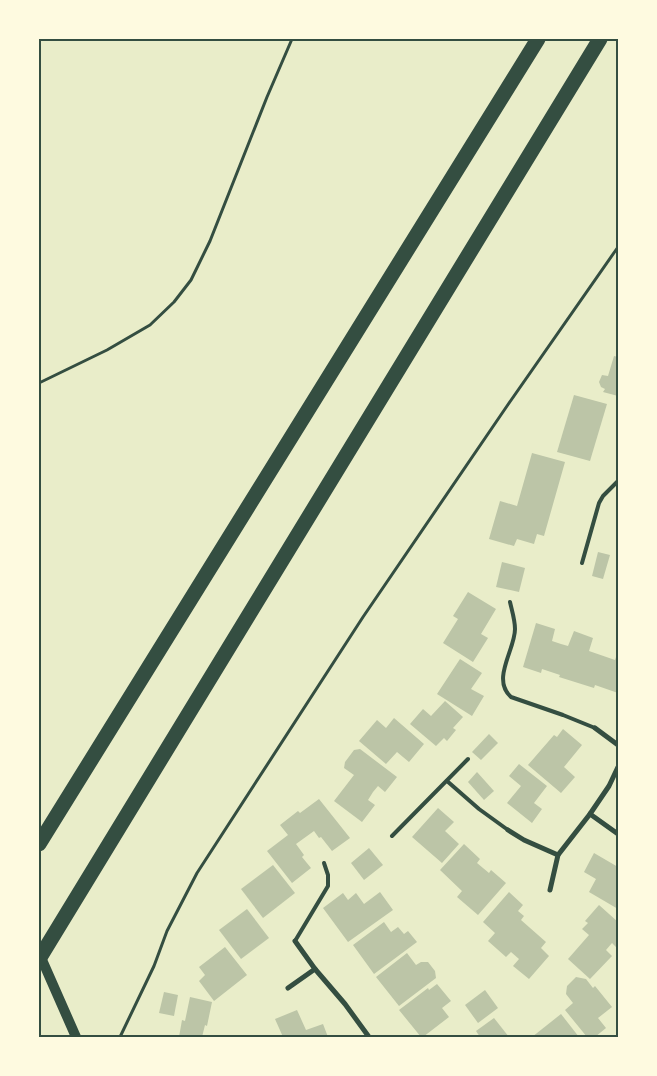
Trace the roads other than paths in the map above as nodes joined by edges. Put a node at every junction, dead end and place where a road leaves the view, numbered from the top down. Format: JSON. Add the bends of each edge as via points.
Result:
{"nodes":[{"id":1,"x":538,"y":39,"type":"edge"},
{"id":2,"x":600,"y":39,"type":"edge"},
{"id":3,"x":618,"y":481,"type":"edge"},
{"id":4,"x":582,"y":563,"type":"dead end"},
{"id":5,"x":510,"y":602,"type":"dead end"},
{"id":6,"x":595,"y":728,"type":"joint"},
{"id":7,"x":618,"y":746,"type":"edge"},
{"id":8,"x":468,"y":759,"type":"dead end"},
{"id":9,"x":618,"y":767,"type":"edge"},
{"id":10,"x":447,"y":781,"type":"junction"},
{"id":11,"x":590,"y":814,"type":"junction"},
{"id":12,"x":508,"y":830,"type":"joint"},
{"id":13,"x":618,"y":834,"type":"edge"},
{"id":14,"x":392,"y":836,"type":"dead end"},
{"id":15,"x":39,"y":844,"type":"edge"},
{"id":16,"x":558,"y":855,"type":"junction"},
{"id":17,"x":324,"y":863,"type":"dead end"},
{"id":18,"x":550,"y":890,"type":"dead end"},
{"id":19,"x":296,"y":941,"type":"joint"},
{"id":20,"x":39,"y":952,"type":"edge"},
{"id":21,"x":39,"y":959,"type":"edge"},
{"id":22,"x":315,"y":969,"type":"junction"},
{"id":23,"x":288,"y":988,"type":"dead end"},
{"id":24,"x":76,"y":1037,"type":"edge"},
{"id":25,"x":369,"y":1037,"type":"edge"}],
"edges":[{"from":1,"to":15,"type":"highway"},
{"from":2,"to":21,"type":"highway"},
{"from":3,"to":4,"type":"lane","via":[[599,503]]},
{"from":5,"to":6,"type":"lane","via":[[515,630],[505,671],[507,692]]},
{"from":6,"to":7,"type":"street"},
{"from":8,"to":10,"type":"lane"},
{"from":9,"to":11,"type":"street"},
{"from":10,"to":12,"type":"lane"},
{"from":10,"to":14,"type":"lane"},
{"from":11,"to":13,"type":"street"},
{"from":11,"to":16,"type":"street"},
{"from":12,"to":16,"type":"street"},
{"from":16,"to":18,"type":"street"},
{"from":17,"to":19,"type":"lane","via":[[328,886]]},
{"from":19,"to":22,"type":"street"},
{"from":20,"to":24,"type":"main road"},
{"from":22,"to":23,"type":"street"},
{"from":22,"to":25,"type":"street"}]}
